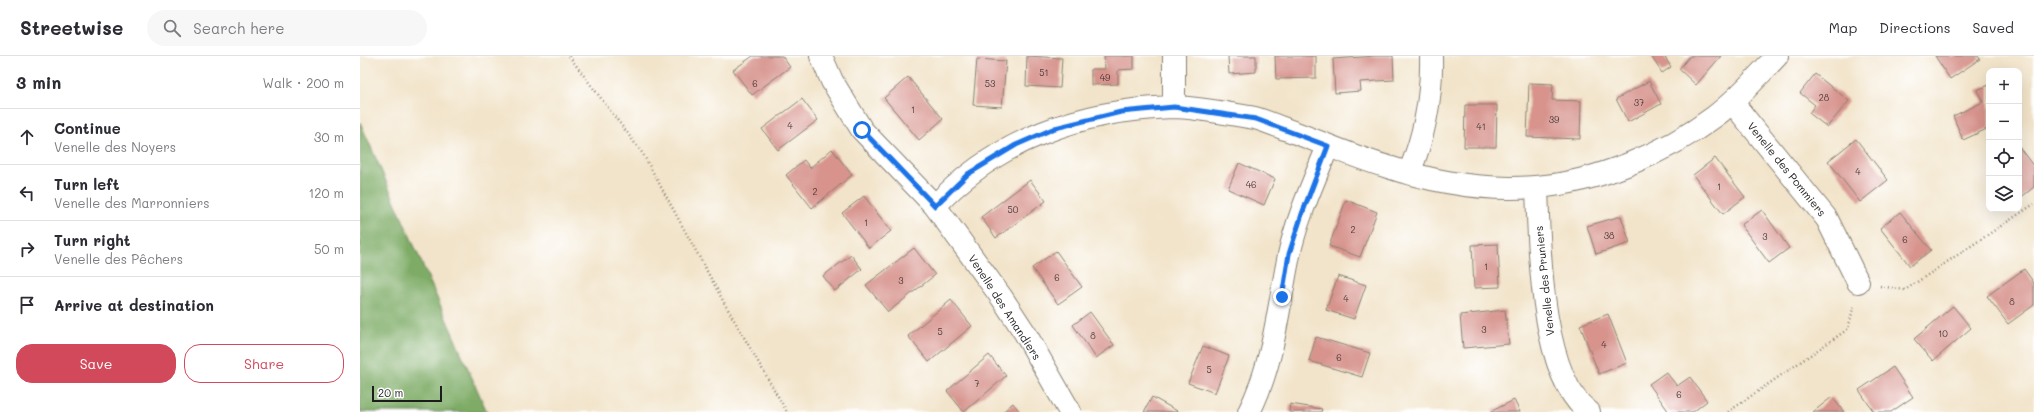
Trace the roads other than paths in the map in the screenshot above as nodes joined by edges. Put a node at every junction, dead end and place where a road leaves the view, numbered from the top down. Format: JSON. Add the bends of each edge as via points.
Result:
{"nodes":[{"id":1,"x":821,"y":56,"type":"edge"},
{"id":2,"x":1174,"y":56,"type":"edge"},
{"id":3,"x":1431,"y":56,"type":"edge"},
{"id":4,"x":1777,"y":56,"type":"edge"},
{"id":5,"x":1732,"y":102,"type":"junction"},
{"id":6,"x":1174,"y":107,"type":"junction"},
{"id":7,"x":1328,"y":146,"type":"junction"},
{"id":8,"x":1409,"y":173,"type":"junction"},
{"id":9,"x":1537,"y":187,"type":"junction"},
{"id":10,"x":935,"y":206,"type":"junction"},
{"id":11,"x":1858,"y":282,"type":"road end"},
{"id":12,"x":1070,"y":412,"type":"edge"},
{"id":13,"x":1249,"y":412,"type":"edge"},
{"id":14,"x":1589,"y":412,"type":"edge"}],
"edges":[{"from":1,"to":10,"type":"street","name":"Venelle des Amandiers","via":[[832,81],[862,130]]},
{"from":2,"to":6,"type":"street"},
{"from":3,"to":8,"type":"street","via":[[1429,98],[1423,130]]},
{"from":4,"to":5,"type":"street"},
{"from":5,"to":9,"type":"street","via":[[1685,136],[1632,163],[1588,178]]},
{"from":5,"to":11,"type":"street","name":"Venelle des Pommiers","via":[[1827,219]]},
{"from":6,"to":7,"type":"street","via":[[1256,119]]},
{"from":6,"to":10,"type":"street","via":[[1121,112],[1055,128],[991,158],[968,174]]},
{"from":7,"to":8,"type":"street"},
{"from":7,"to":13,"type":"street","via":[[1289,254],[1274,341]]},
{"from":8,"to":9,"type":"street","via":[[1472,186]]},
{"from":9,"to":14,"type":"street","name":"Venelle des Pruniers","via":[[1546,317],[1553,352],[1572,394]]},
{"from":10,"to":12,"type":"street","name":"Venelle des Amandiers","via":[[1025,333]]}]}
